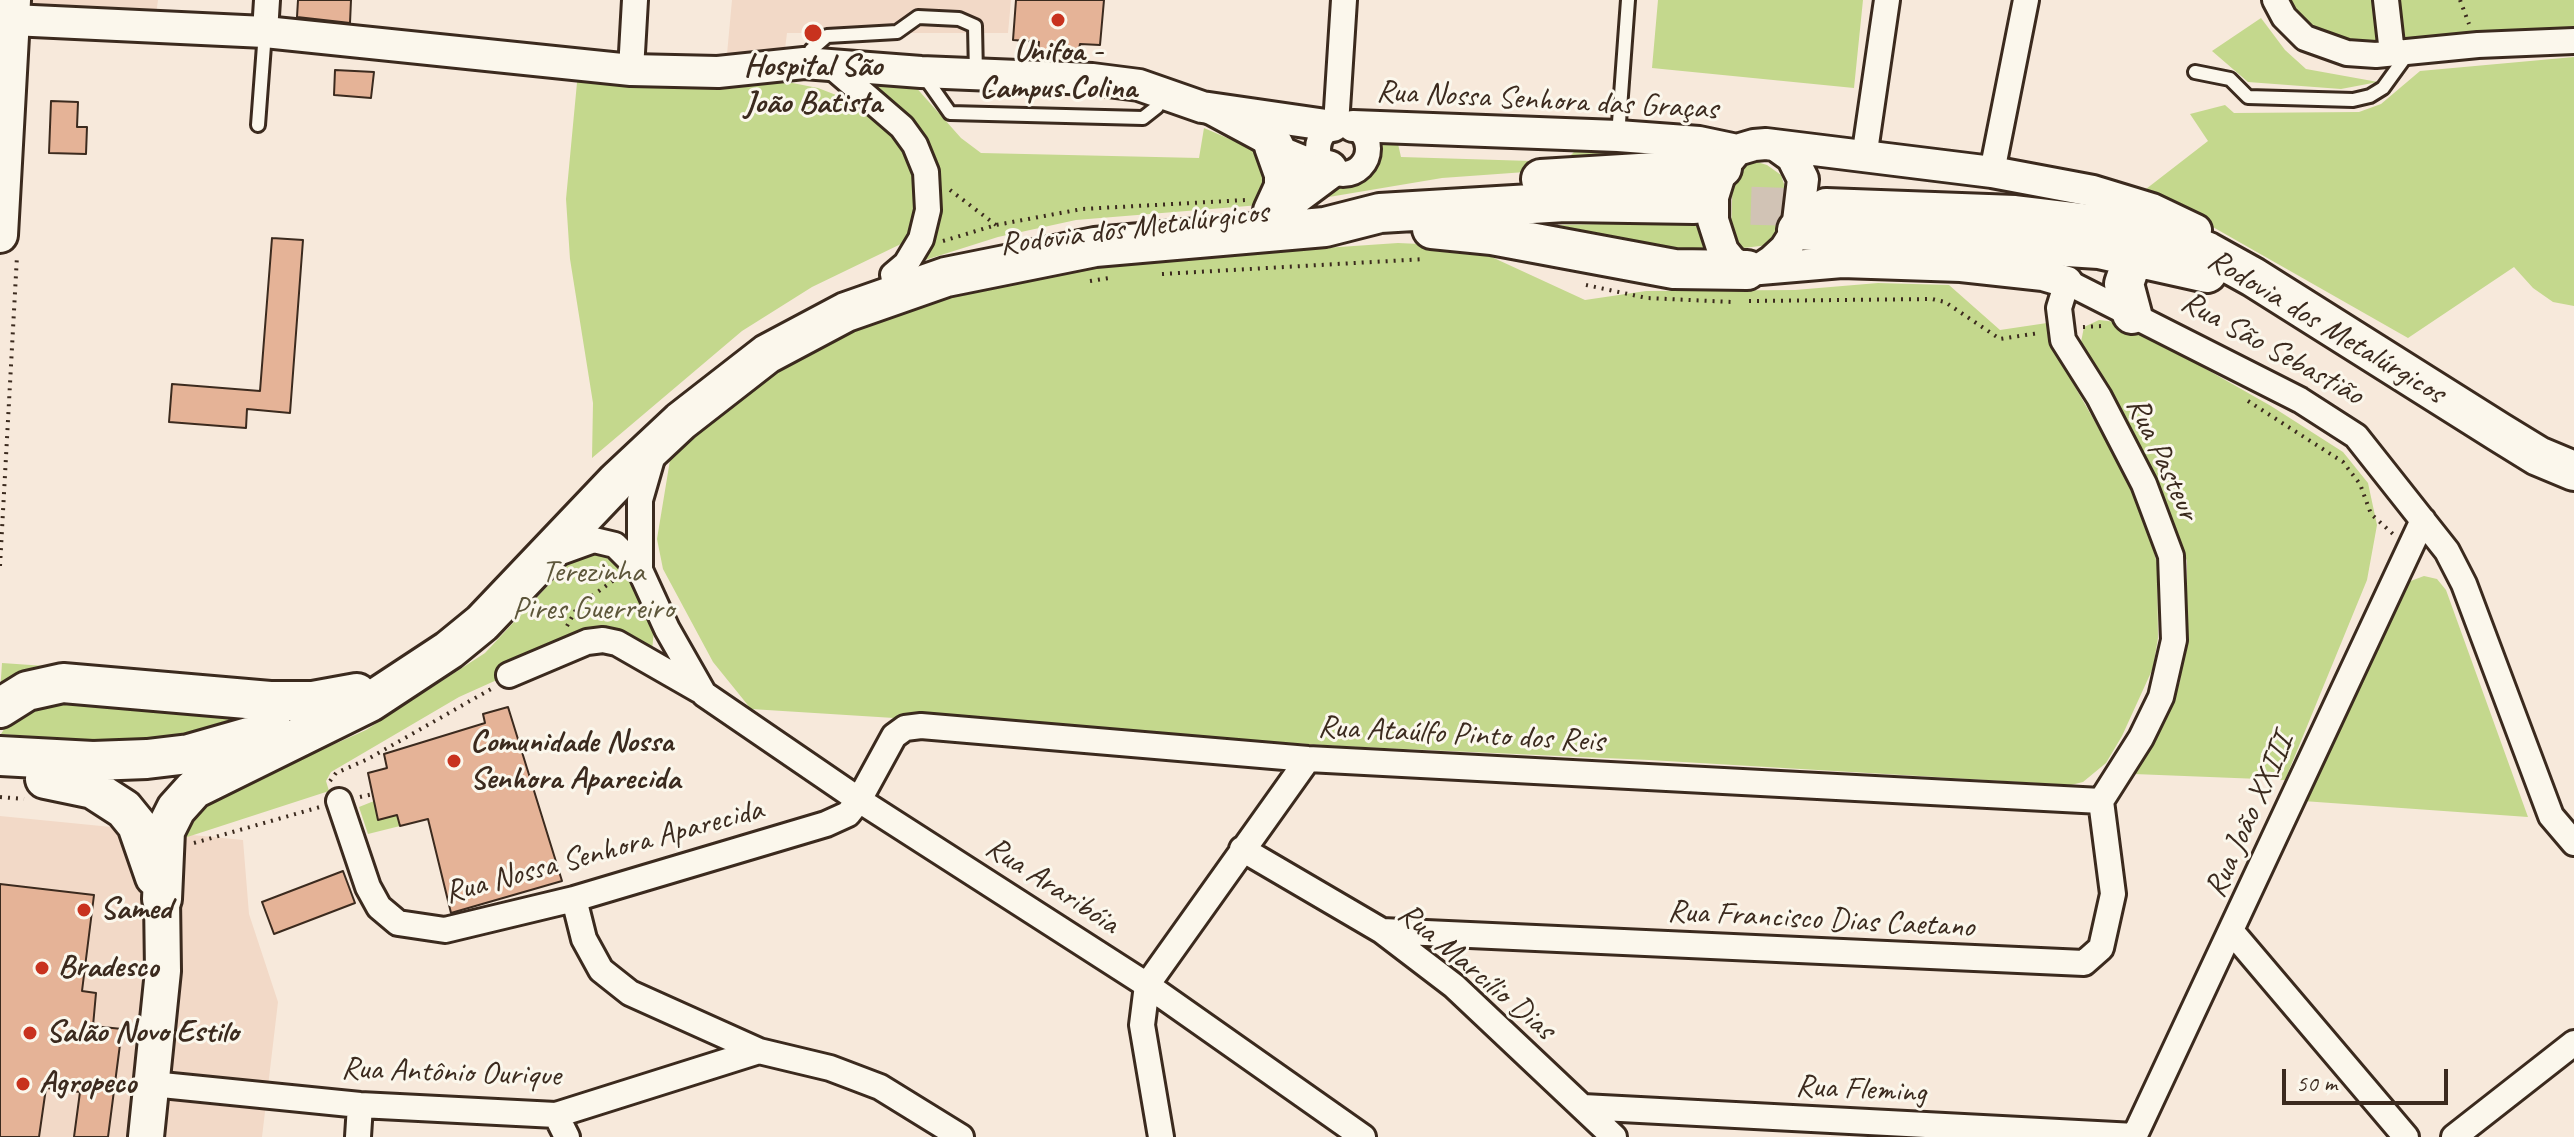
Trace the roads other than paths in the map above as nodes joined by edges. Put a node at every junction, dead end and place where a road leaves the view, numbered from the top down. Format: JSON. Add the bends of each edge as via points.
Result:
{"nodes":[{"id":1,"x":267,"y":0,"type":"edge"},
{"id":2,"x":635,"y":0,"type":"edge"},
{"id":3,"x":1344,"y":0,"type":"edge"},
{"id":4,"x":1628,"y":0,"type":"edge"},
{"id":5,"x":1887,"y":0,"type":"edge"},
{"id":6,"x":2026,"y":0,"type":"edge"},
{"id":7,"x":2275,"y":0,"type":"edge"},
{"id":8,"x":2386,"y":0,"type":"edge"},
{"id":9,"x":12,"y":10,"type":"edge"},
{"id":10,"x":265,"y":32,"type":"junction"},
{"id":11,"x":2574,"y":41,"type":"edge"},
{"id":12,"x":2400,"y":53,"type":"junction"},
{"id":13,"x":816,"y":64,"type":"junction"},
{"id":14,"x":631,"y":70,"type":"junction"},
{"id":15,"x":921,"y":72,"type":"junction"},
{"id":16,"x":2195,"y":72,"type":"dead end"},
{"id":17,"x":976,"y":75,"type":"junction"},
{"id":18,"x":1161,"y":91,"type":"junction"},
{"id":19,"x":1202,"y":107,"type":"junction"},
{"id":20,"x":258,"y":125,"type":"dead end"},
{"id":21,"x":1341,"y":126,"type":"junction"},
{"id":22,"x":1618,"y":136,"type":"junction"},
{"id":23,"x":1274,"y":146,"type":"junction"},
{"id":24,"x":1778,"y":147,"type":"junction"},
{"id":25,"x":1864,"y":158,"type":"junction"},
{"id":26,"x":1729,"y":159,"type":"junction"},
{"id":27,"x":1992,"y":172,"type":"junction"},
{"id":28,"x":1325,"y":192,"type":"junction"},
{"id":29,"x":1694,"y":204,"type":"tunnel mouth"},
{"id":30,"x":1273,"y":211,"type":"junction"},
{"id":31,"x":1805,"y":225,"type":"junction"},
{"id":32,"x":5,"y":233,"type":"edge"},
{"id":33,"x":2134,"y":254,"type":"junction"},
{"id":34,"x":1842,"y":262,"type":"junction"},
{"id":35,"x":893,"y":275,"type":"junction"},
{"id":36,"x":2253,"y":277,"type":"junction"},
{"id":37,"x":2067,"y":282,"type":"junction"},
{"id":38,"x":1747,"y":286,"type":"junction"},
{"id":39,"x":2120,"y":320,"type":"junction"},
{"id":40,"x":661,"y":439,"type":"junction"},
{"id":41,"x":2574,"y":471,"type":"edge"},
{"id":42,"x":2423,"y":520,"type":"junction"},
{"id":43,"x":543,"y":559,"type":"junction"},
{"id":44,"x":638,"y":568,"type":"junction"},
{"id":45,"x":509,"y":675,"type":"road end"},
{"id":46,"x":357,"y":693,"type":"junction"},
{"id":47,"x":704,"y":694,"type":"junction"},
{"id":48,"x":0,"y":708,"type":"edge"},
{"id":49,"x":315,"y":731,"type":"junction"},
{"id":50,"x":0,"y":756,"type":"edge"},
{"id":51,"x":1308,"y":759,"type":"junction"},
{"id":52,"x":93,"y":775,"type":"junction"},
{"id":53,"x":24,"y":784,"type":"edge"},
{"id":54,"x":859,"y":800,"type":"junction"},
{"id":55,"x":339,"y":801,"type":"road end"},
{"id":56,"x":2101,"y":801,"type":"junction"},
{"id":57,"x":2574,"y":843,"type":"edge"},
{"id":58,"x":1242,"y":849,"type":"junction"},
{"id":59,"x":162,"y":899,"type":"junction"},
{"id":60,"x":574,"y":899,"type":"junction"},
{"id":61,"x":1382,"y":931,"type":"junction"},
{"id":62,"x":2232,"y":932,"type":"junction"},
{"id":63,"x":1147,"y":985,"type":"junction"},
{"id":64,"x":2574,"y":1043,"type":"edge"},
{"id":65,"x":759,"y":1051,"type":"junction"},
{"id":66,"x":152,"y":1084,"type":"junction"},
{"id":67,"x":360,"y":1105,"type":"junction"},
{"id":68,"x":1583,"y":1107,"type":"junction"},
{"id":69,"x":561,"y":1126,"type":"edge"},
{"id":70,"x":146,"y":1137,"type":"edge"},
{"id":71,"x":358,"y":1137,"type":"edge"},
{"id":72,"x":961,"y":1137,"type":"edge"},
{"id":73,"x":1161,"y":1137,"type":"edge"},
{"id":74,"x":1363,"y":1137,"type":"edge"},
{"id":75,"x":1614,"y":1137,"type":"edge"},
{"id":76,"x":2134,"y":1137,"type":"edge"},
{"id":77,"x":2406,"y":1137,"type":"edge"},
{"id":78,"x":2454,"y":1137,"type":"edge"}],
"edges":[{"from":1,"to":10,"type":"street"},
{"from":2,"to":14,"type":"street"},
{"from":3,"to":21,"type":"street"},
{"from":4,"to":22,"type":"lane"},
{"from":5,"to":25,"type":"street"},
{"from":6,"to":27,"type":"street"},
{"from":7,"to":12,"type":"street","via":[[2294,29],[2317,45],[2347,53]]},
{"from":8,"to":12,"type":"street"},
{"from":9,"to":10,"type":"street","name":"Rua Nossa Senhora das Graças"},
{"from":9,"to":32,"type":"main road"},
{"from":10,"to":14,"type":"street","name":"Rua Nossa Senhora das Graças"},
{"from":10,"to":20,"type":"lane"},
{"from":11,"to":12,"type":"street"},
{"from":12,"to":16,"type":"lane","via":[[2383,88],[2362,99],[2253,97],[2230,79]]},
{"from":13,"to":14,"type":"street","name":"Rua Nossa Senhora das Graças","via":[[718,72]]},
{"from":13,"to":15,"type":"street","name":"Rua Nossa Senhora das Graças"},
{"from":13,"to":17,"type":"lane","via":[[811,50],[827,36],[897,32],[918,17],[959,19],[975,26]]},
{"from":13,"to":35,"type":"street","via":[[902,127],[926,172],[928,210],[921,239]]},
{"from":15,"to":17,"type":"street","name":"Rua Nossa Senhora das Graças"},
{"from":15,"to":18,"type":"lane","via":[[950,113],[1143,118],[1157,107]]},
{"from":17,"to":18,"type":"street","name":"Rua Nossa Senhora das Graças","via":[[1103,79]]},
{"from":18,"to":19,"type":"street","name":"Rua Nossa Senhora das Graças"},
{"from":19,"to":21,"type":"street","name":"Rua Nossa Senhora das Graças"},
{"from":19,"to":23,"type":"street","name":"Rua Nossa Senhora das Graças"},
{"from":21,"to":22,"type":"street","name":"Rua Nossa Senhora das Graças"},
{"from":21,"to":28,"type":"street","via":[[1318,142]]},
{"from":21,"to":28,"type":"street","via":[[1365,137],[1365,162]]},
{"from":22,"to":26,"type":"street","name":"Rua Nossa Senhora das Graças","via":[[1699,142]]},
{"from":23,"to":28,"type":"street","name":"Rua Nossa Senhora das Graças"},
{"from":23,"to":30,"type":"main road","via":[[1284,187]]},
{"from":24,"to":25,"type":"street"},
{"from":24,"to":26,"type":"street","via":[[1754,145]]},
{"from":24,"to":31,"type":"street","via":[[1792,157],[1803,179]]},
{"from":25,"to":27,"type":"street"},
{"from":26,"to":28,"type":"main road","via":[[1423,189]]},
{"from":26,"to":38,"type":"street","via":[[1713,197],[1717,237]]},
{"from":27,"to":36,"type":"street","via":[[2093,191],[2152,209],[2203,233]]},
{"from":28,"to":29,"type":"main road","name":"Rodovia dos Metalúrgicos","via":[[1380,213],[1565,202]]},
{"from":28,"to":30,"type":"main road"},
{"from":28,"to":38,"type":"main road","via":[[1446,229]]},
{"from":28,"to":40,"type":"main road","name":"Rodovia dos Metalúrgicos","via":[[909,288],[783,343]]},
{"from":30,"to":35,"type":"main road","name":"Rodovia dos Metalúrgicos","via":[[1035,237]]},
{"from":31,"to":33,"type":"main road"},
{"from":31,"to":34,"type":"street","name":"Rua São Sebastião"},
{"from":31,"to":36,"type":"main road","name":"Rodovia dos Metalúrgicos","via":[[2015,215],[2158,232]]},
{"from":31,"to":38,"type":"street"},
{"from":33,"to":36,"type":"main road","via":[[2218,276]]},
{"from":33,"to":39,"type":"main road"},
{"from":34,"to":37,"type":"street","name":"Rua São Sebastião","via":[[2001,269]]},
{"from":34,"to":38,"type":"street","name":"Rua São Sebastião"},
{"from":35,"to":46,"type":"main road","name":"Rodovia dos Metalúrgicos","via":[[806,313],[720,368],[642,437],[454,630]]},
{"from":36,"to":41,"type":"main road","name":"Rodovia dos Metalúrgicos","via":[[2538,456]]},
{"from":37,"to":39,"type":"street","name":"Rua São Sebastião"},
{"from":37,"to":56,"type":"street","name":"Rua Pasteur","via":[[2059,308],[2063,340],[2144,484],[2171,556],[2174,640],[2161,697]]},
{"from":39,"to":42,"type":"street","name":"Rua São Sebastião","via":[[2300,400],[2356,436]]},
{"from":40,"to":43,"type":"main road","name":"Rodovia dos Metalúrgicos"},
{"from":40,"to":44,"type":"street","via":[[644,476]]},
{"from":42,"to":57,"type":"street","name":"Rua São Sebastião","via":[[2464,584],[2551,816]]},
{"from":42,"to":62,"type":"street","name":"Rua João XXIII"},
{"from":43,"to":44,"type":"street","via":[[601,540],[615,545]]},
{"from":43,"to":49,"type":"main road","name":"Rodovia dos Metalúrgicos","via":[[449,650]]},
{"from":44,"to":47,"type":"street","name":"Rua Araribóia"},
{"from":45,"to":47,"type":"street","name":"Rua Araribóia","via":[[595,640],[617,643]]},
{"from":46,"to":48,"type":"main road","via":[[291,701],[63,683],[27,691]]},
{"from":46,"to":52,"type":"main road","name":"Rodovia dos Metalúrgicos","via":[[229,745]]},
{"from":47,"to":54,"type":"street","name":"Rua Araribóia"},
{"from":49,"to":52,"type":"main road","via":[[193,768]]},
{"from":49,"to":59,"type":"main road","via":[[184,797],[165,831]]},
{"from":50,"to":52,"type":"main road"},
{"from":51,"to":54,"type":"street","name":"Rua Ataúlfo Pinto dos Reis","via":[[921,726],[894,736]]},
{"from":51,"to":56,"type":"street","name":"Rua Ataúlfo Pinto dos Reis"},
{"from":51,"to":58,"type":"street"},
{"from":52,"to":53,"type":"main road"},
{"from":52,"to":59,"type":"main road","via":[[137,825]]},
{"from":54,"to":60,"type":"street","name":"Rua Nossa Senhora Aparecida","via":[[848,814],[826,824]]},
{"from":54,"to":63,"type":"street","name":"Rua Araribóia"},
{"from":55,"to":60,"type":"street","name":"Rua Nossa Senhora Aparecida","via":[[373,897],[398,923],[445,930]]},
{"from":56,"to":61,"type":"street","name":"Rua Francisco Dias Caetano","via":[[2113,894],[2101,948],[2084,963]]},
{"from":58,"to":61,"type":"street","name":"Rua Marcílio Dias"},
{"from":58,"to":63,"type":"street"},
{"from":59,"to":66,"type":"main road","via":[[163,971]]},
{"from":60,"to":65,"type":"street","via":[[584,939],[601,970],[630,993]]},
{"from":61,"to":68,"type":"street","name":"Rua Marcílio Dias","via":[[1454,986]]},
{"from":62,"to":76,"type":"street","name":"Rua João XXIII"},
{"from":62,"to":77,"type":"street"},
{"from":63,"to":73,"type":"street","via":[[1142,1025]]},
{"from":63,"to":74,"type":"street","name":"Rua Araribóia"},
{"from":64,"to":78,"type":"street"},
{"from":65,"to":69,"type":"street","name":"Rua Antônio Ourique"},
{"from":65,"to":72,"type":"street","via":[[880,1087]]},
{"from":66,"to":67,"type":"street","name":"Rua Antônio Ourique"},
{"from":66,"to":70,"type":"main road"},
{"from":67,"to":69,"type":"street","name":"Rua Antônio Ourique"},
{"from":67,"to":71,"type":"street"},
{"from":68,"to":75,"type":"street","name":"Rua Marcílio Dias"},
{"from":68,"to":76,"type":"street","name":"Rua Fleming"}]}
